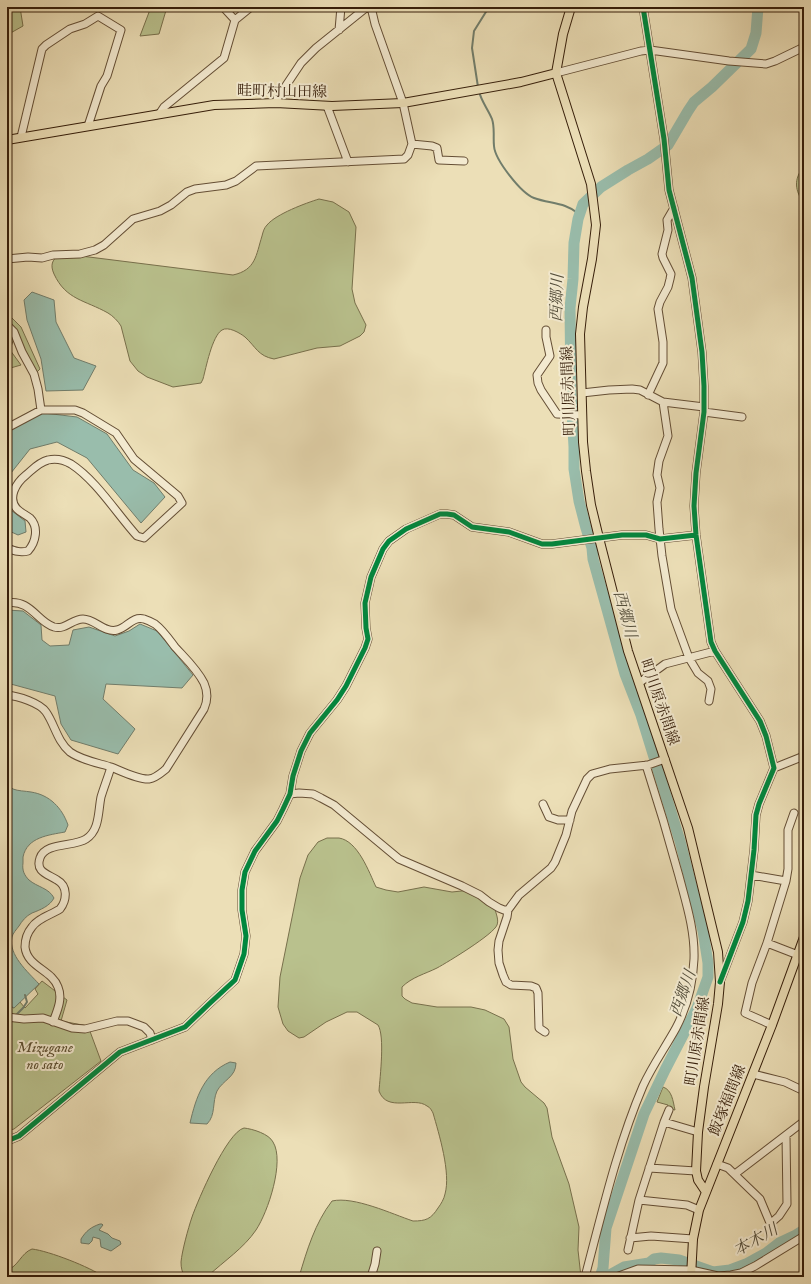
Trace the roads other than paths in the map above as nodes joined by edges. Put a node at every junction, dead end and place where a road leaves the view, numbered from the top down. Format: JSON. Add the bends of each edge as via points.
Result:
{"nodes":[{"id":1,"x":223,"y":7,"type":"edge"},
{"id":2,"x":251,"y":7,"type":"edge"},
{"id":3,"x":341,"y":7,"type":"edge"},
{"id":4,"x":367,"y":7,"type":"edge"},
{"id":5,"x":371,"y":7,"type":"edge"},
{"id":6,"x":571,"y":7,"type":"edge"},
{"id":7,"x":643,"y":7,"type":"edge"},
{"id":8,"x":235,"y":20,"type":"junction"},
{"id":9,"x":339,"y":30,"type":"junction"},
{"id":10,"x":804,"y":47,"type":"edge"},
{"id":11,"x":650,"y":50,"type":"junction"},
{"id":12,"x":556,"y":73,"type":"junction"},
{"id":13,"x":276,"y":103,"type":"junction"},
{"id":14,"x":403,"y":103,"type":"junction"},
{"id":15,"x":327,"y":106,"type":"junction"},
{"id":16,"x":160,"y":113,"type":"junction"},
{"id":17,"x":88,"y":126,"type":"junction"},
{"id":18,"x":21,"y":137,"type":"junction"},
{"id":19,"x":7,"y":140,"type":"edge"},
{"id":20,"x":412,"y":144,"type":"junction"},
{"id":21,"x":464,"y":161,"type":"dead end"},
{"id":22,"x":348,"y":162,"type":"junction"},
{"id":23,"x":674,"y":208,"type":"junction"},
{"id":24,"x":7,"y":260,"type":"edge"},
{"id":25,"x":7,"y":325,"type":"edge"},
{"id":26,"x":546,"y":330,"type":"dead end"},
{"id":27,"x":582,"y":393,"type":"junction"},
{"id":28,"x":648,"y":395,"type":"junction"},
{"id":29,"x":663,"y":402,"type":"junction"},
{"id":30,"x":704,"y":409,"type":"junction"},
{"id":31,"x":40,"y":410,"type":"junction"},
{"id":32,"x":582,"y":415,"type":"junction"},
{"id":33,"x":742,"y":417,"type":"dead end"},
{"id":34,"x":7,"y":428,"type":"edge"},
{"id":35,"x":696,"y":535,"type":"junction"},
{"id":36,"x":595,"y":538,"type":"junction"},
{"id":37,"x":660,"y":539,"type":"junction"},
{"id":38,"x":7,"y":548,"type":"edge"},
{"id":39,"x":7,"y":603,"type":"edge"},
{"id":40,"x":715,"y":651,"type":"junction"},
{"id":41,"x":690,"y":658,"type":"junction"},
{"id":42,"x":639,"y":683,"type":"junction"},
{"id":43,"x":7,"y":695,"type":"edge"},
{"id":44,"x":709,"y":701,"type":"dead end"},
{"id":45,"x":804,"y":756,"type":"edge"},
{"id":46,"x":662,"y":760,"type":"junction"},
{"id":47,"x":647,"y":765,"type":"junction"},
{"id":48,"x":111,"y":768,"type":"junction"},
{"id":49,"x":774,"y":768,"type":"junction"},
{"id":50,"x":290,"y":794,"type":"junction"},
{"id":51,"x":543,"y":804,"type":"dead end"},
{"id":52,"x":794,"y":813,"type":"dead end"},
{"id":53,"x":570,"y":820,"type":"junction"},
{"id":54,"x":751,"y":875,"type":"junction"},
{"id":55,"x":786,"y":881,"type":"junction"},
{"id":56,"x":508,"y":910,"type":"junction"},
{"id":57,"x":804,"y":937,"type":"edge"},
{"id":58,"x":767,"y":943,"type":"junction"},
{"id":59,"x":798,"y":955,"type":"junction"},
{"id":60,"x":720,"y":982,"type":"junction"},
{"id":61,"x":7,"y":1017,"type":"edge"},
{"id":62,"x":53,"y":1022,"type":"junction"},
{"id":63,"x":772,"y":1025,"type":"junction"},
{"id":64,"x":545,"y":1032,"type":"dead end"},
{"id":65,"x":152,"y":1040,"type":"junction"},
{"id":66,"x":753,"y":1074,"type":"junction"},
{"id":67,"x":804,"y":1091,"type":"edge"},
{"id":68,"x":669,"y":1110,"type":"dead end"},
{"id":69,"x":804,"y":1120,"type":"edge"},
{"id":70,"x":664,"y":1122,"type":"junction"},
{"id":71,"x":698,"y":1132,"type":"junction"},
{"id":72,"x":786,"y":1136,"type":"junction"},
{"id":73,"x":7,"y":1140,"type":"edge"},
{"id":74,"x":717,"y":1164,"type":"junction"},
{"id":75,"x":649,"y":1168,"type":"junction"},
{"id":76,"x":696,"y":1171,"type":"junction"},
{"id":77,"x":735,"y":1174,"type":"junction"},
{"id":78,"x":706,"y":1192,"type":"junction"},
{"id":79,"x":639,"y":1200,"type":"junction"},
{"id":80,"x":699,"y":1210,"type":"junction"},
{"id":81,"x":804,"y":1236,"type":"edge"},
{"id":82,"x":630,"y":1238,"type":"junction"},
{"id":83,"x":693,"y":1239,"type":"junction"},
{"id":84,"x":628,"y":1250,"type":"dead end"},
{"id":85,"x":377,"y":1251,"type":"dead end"},
{"id":86,"x":691,"y":1269,"type":"edge"},
{"id":87,"x":371,"y":1277,"type":"edge"},
{"id":88,"x":585,"y":1277,"type":"edge"},
{"id":89,"x":616,"y":1277,"type":"edge"}],
"edges":[{"from":1,"to":8,"type":"street"},
{"from":2,"to":8,"type":"street"},
{"from":3,"to":9,"type":"street"},
{"from":4,"to":9,"type":"street"},
{"from":5,"to":14,"type":"street"},
{"from":6,"to":12,"type":"main road","name":"町川原赤間線"},
{"from":7,"to":11,"type":"street"},
{"from":8,"to":16,"type":"street","via":[[224,58]]},
{"from":9,"to":13,"type":"street","via":[[301,63]]},
{"from":10,"to":11,"type":"street","via":[[766,64]]},
{"from":11,"to":12,"type":"street"},
{"from":11,"to":23,"type":"street","via":[[669,190]]},
{"from":12,"to":14,"type":"main road","name":"畦町村山田線"},
{"from":12,"to":27,"type":"main road","name":"町川原赤間線","via":[[591,184],[595,205],[595,241],[580,334]]},
{"from":13,"to":15,"type":"main road","name":"畦町村山田線"},
{"from":13,"to":16,"type":"main road","name":"畦町村山田線","via":[[214,105]]},
{"from":14,"to":15,"type":"main road","name":"畦町村山田線"},
{"from":14,"to":20,"type":"street"},
{"from":15,"to":22,"type":"street"},
{"from":16,"to":17,"type":"main road","name":"畦町村山田線"},
{"from":17,"to":18,"type":"main road","name":"畦町村山田線"},
{"from":17,"to":18,"type":"street","via":[[121,30],[98,16],[70,29],[42,49]]},
{"from":18,"to":19,"type":"main road","name":"畦町村山田線"},
{"from":20,"to":21,"type":"street","via":[[437,148],[439,160]]},
{"from":20,"to":22,"type":"street","via":[[404,159]]},
{"from":22,"to":24,"type":"street","via":[[256,166],[236,181],[187,192],[160,211],[133,219],[95,250],[80,254]]},
{"from":23,"to":28,"type":"street","via":[[667,220],[668,230],[662,254],[670,279],[658,309],[663,364]]},
{"from":23,"to":30,"type":"street","via":[[692,278],[702,352]]},
{"from":25,"to":31,"type":"street","via":[[12,329],[34,374]]},
{"from":26,"to":32,"type":"street","via":[[550,356],[537,375],[538,383],[557,414]]},
{"from":27,"to":28,"type":"street","via":[[624,389],[640,390]]},
{"from":27,"to":32,"type":"main road","name":"町川原赤間線"},
{"from":28,"to":29,"type":"street"},
{"from":29,"to":30,"type":"street"},
{"from":29,"to":37,"type":"street","via":[[668,436],[657,474],[660,488],[657,502]]},
{"from":30,"to":33,"type":"street"},
{"from":30,"to":35,"type":"street","via":[[695,487]]},
{"from":31,"to":34,"type":"street"},
{"from":31,"to":38,"type":"street","via":[[75,410],[116,433],[134,459],[178,496],[182,503],[144,538],[137,536],[93,484],[72,465],[55,459],[46,460],[21,479],[13,494],[17,509],[32,521],[35,541],[25,552],[18,553]]},
{"from":32,"to":36,"type":"main road","name":"町川原赤間線"},
{"from":35,"to":37,"type":"street"},
{"from":35,"to":40,"type":"street","via":[[711,642]]},
{"from":36,"to":37,"type":"street","via":[[646,535]]},
{"from":36,"to":42,"type":"main road","name":"町川原赤間線"},
{"from":36,"to":50,"type":"street","via":[[542,544],[509,532],[472,527],[454,516],[440,514],[406,529],[389,541],[373,570],[365,603],[368,640],[365,648],[346,686],[301,750]]},
{"from":37,"to":41,"type":"street","via":[[671,609]]},
{"from":39,"to":48,"type":"street","via":[[21,604],[47,624],[61,628],[81,619],[116,630],[138,618],[145,619],[155,624],[198,673],[204,683],[207,702],[166,769],[148,779]]},
{"from":40,"to":41,"type":"street"},
{"from":40,"to":49,"type":"street","via":[[760,721]]},
{"from":41,"to":42,"type":"street","via":[[665,664]]},
{"from":41,"to":44,"type":"street","via":[[698,673],[708,681],[711,689]]},
{"from":42,"to":46,"type":"main road","name":"町川原赤間線"},
{"from":43,"to":48,"type":"street","via":[[23,698],[45,711],[57,736],[71,752]]},
{"from":45,"to":49,"type":"street"},
{"from":46,"to":47,"type":"street"},
{"from":46,"to":60,"type":"main road","name":"町川原赤間線","via":[[688,828],[718,952]]},
{"from":47,"to":53,"type":"street","via":[[610,769],[592,774],[584,785]]},
{"from":47,"to":88,"type":"street","via":[[689,914],[694,943],[694,971],[683,1013],[644,1086],[621,1145]]},
{"from":48,"to":62,"type":"street","via":[[93,832],[87,839],[48,849],[40,858],[40,870],[62,884],[66,893],[60,909],[32,926],[25,941],[25,950],[32,962],[57,984],[60,1003]]},
{"from":49,"to":54,"type":"street","via":[[756,815]]},
{"from":50,"to":56,"type":"street","via":[[313,794],[321,798],[334,805],[399,859],[462,886],[499,908]]},
{"from":50,"to":65,"type":"street","via":[[277,821],[255,851],[245,872],[242,910],[246,936],[244,954],[235,980],[185,1028]]},
{"from":51,"to":53,"type":"street","via":[[549,817]]},
{"from":52,"to":55,"type":"street","via":[[788,830]]},
{"from":53,"to":56,"type":"street","via":[[555,862],[519,895]]},
{"from":54,"to":55,"type":"street"},
{"from":54,"to":60,"type":"street","via":[[743,922]]},
{"from":55,"to":58,"type":"street"},
{"from":56,"to":64,"type":"street","via":[[499,941],[499,963],[506,982],[536,988],[539,1028]]},
{"from":57,"to":59,"type":"main road","name":"飯塚福間線"},
{"from":58,"to":59,"type":"street"},
{"from":58,"to":63,"type":"street","via":[[752,983],[745,1013]]},
{"from":59,"to":63,"type":"main road","name":"飯塚福間線"},
{"from":60,"to":71,"type":"main road","name":"町川原赤間線"},
{"from":61,"to":62,"type":"street","via":[[42,1018]]},
{"from":62,"to":65,"type":"street","via":[[85,1029],[117,1020],[128,1021],[144,1027]]},
{"from":63,"to":66,"type":"main road","name":"飯塚福間線"},
{"from":65,"to":73,"type":"street","via":[[120,1052],[19,1136]]},
{"from":66,"to":67,"type":"street","via":[[785,1082]]},
{"from":66,"to":74,"type":"main road","name":"飯塚福間線"},
{"from":68,"to":70,"type":"street"},
{"from":69,"to":72,"type":"street"},
{"from":70,"to":71,"type":"street"},
{"from":70,"to":75,"type":"street"},
{"from":71,"to":76,"type":"main road","name":"町川原赤間線"},
{"from":72,"to":77,"type":"street"},
{"from":72,"to":77,"type":"street","via":[[787,1204],[771,1227],[760,1199]]},
{"from":74,"to":77,"type":"street"},
{"from":74,"to":78,"type":"main road","name":"飯塚福間線"},
{"from":75,"to":76,"type":"street"},
{"from":75,"to":79,"type":"street"},
{"from":76,"to":78,"type":"main road","name":"町川原赤間線","via":[[698,1180]]},
{"from":78,"to":80,"type":"main road","name":"飯塚福間線"},
{"from":79,"to":80,"type":"street","via":[[687,1205]]},
{"from":79,"to":82,"type":"street"},
{"from":80,"to":83,"type":"main road","name":"飯塚福間線"},
{"from":81,"to":86,"type":"street","via":[[741,1273],[718,1276]]},
{"from":82,"to":83,"type":"street","via":[[651,1236]]},
{"from":82,"to":84,"type":"street"},
{"from":83,"to":86,"type":"main road","name":"飯塚福間線"},
{"from":85,"to":87,"type":"street"},
{"from":86,"to":89,"type":"street","via":[[638,1269]]}]}
